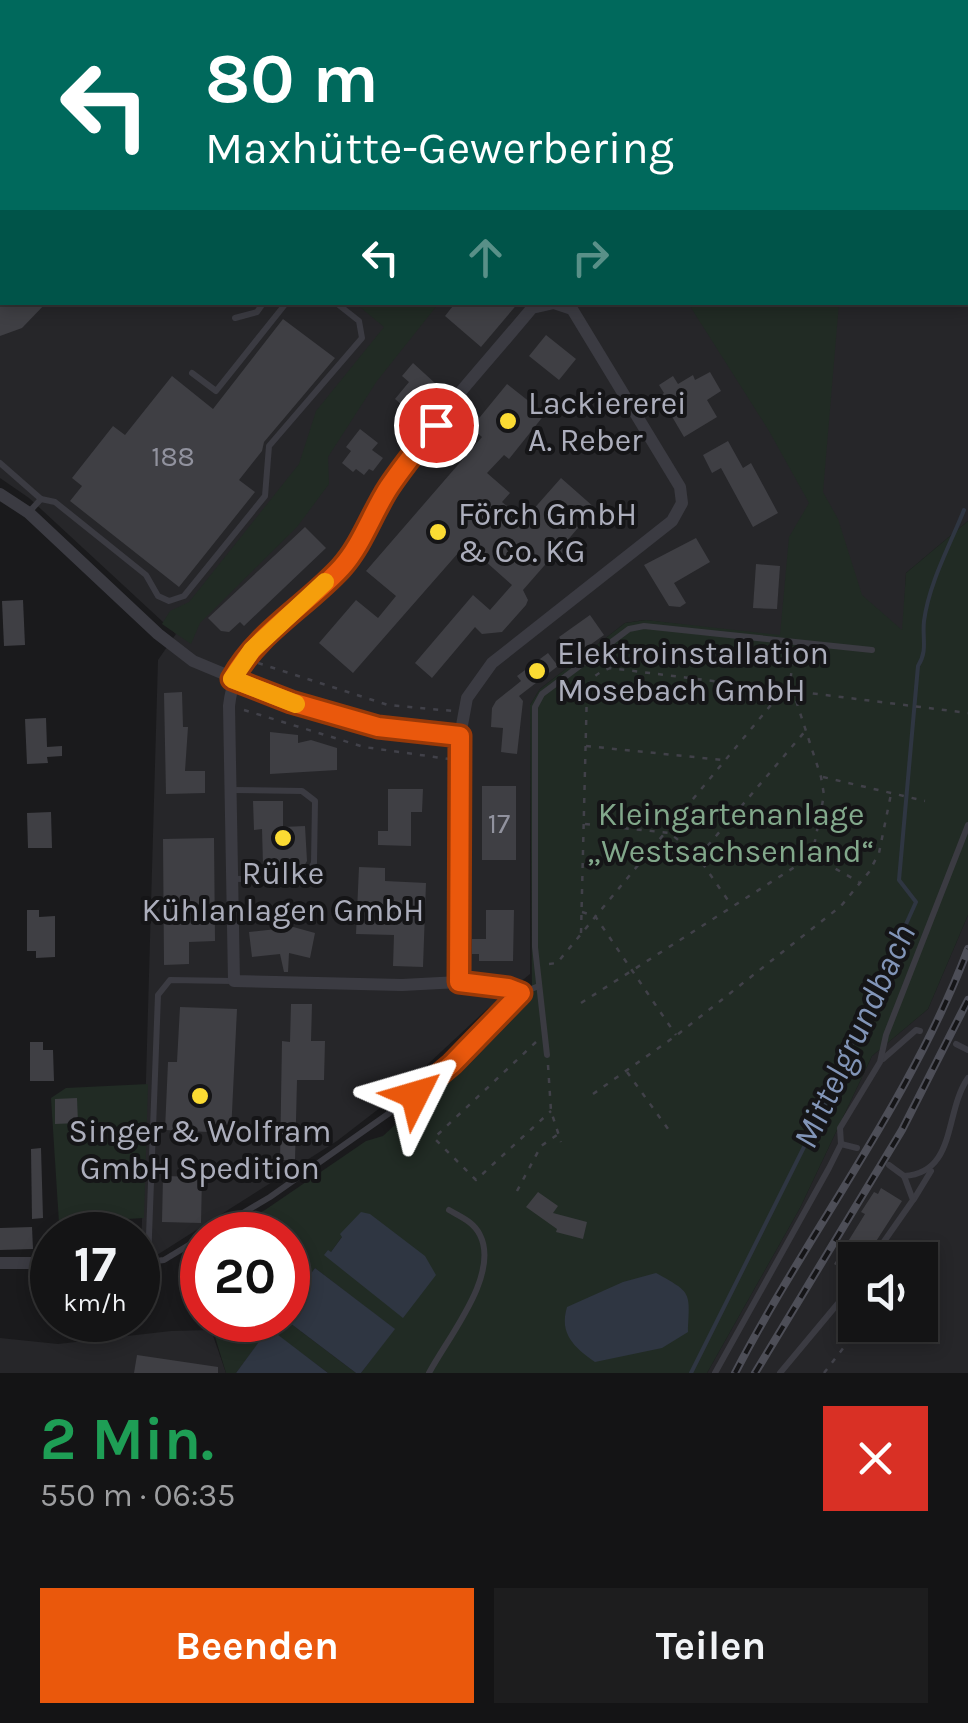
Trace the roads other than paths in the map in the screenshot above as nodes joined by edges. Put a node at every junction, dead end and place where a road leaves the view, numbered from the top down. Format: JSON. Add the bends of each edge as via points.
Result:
{"nodes":[{"id":1,"x":262,"y":305,"type":"edge"},
{"id":2,"x":286,"y":305,"type":"edge"},
{"id":3,"x":339,"y":305,"type":"edge"},
{"id":4,"x":545,"y":305,"type":"edge"},
{"id":5,"x":560,"y":305,"type":"edge"},
{"id":6,"x":235,"y":318,"type":"dead end"},
{"id":7,"x":192,"y":372,"type":"dead end"},
{"id":8,"x":0,"y":463,"type":"edge"},
{"id":9,"x":0,"y":494,"type":"edge"},
{"id":10,"x":41,"y":499,"type":"junction"},
{"id":11,"x":28,"y":513,"type":"junction"},
{"id":12,"x":872,"y":650,"type":"dead end"},
{"id":13,"x":232,"y":679,"type":"junction"},
{"id":14,"x":460,"y":736,"type":"junction"},
{"id":15,"x":231,"y":790,"type":"junction"},
{"id":16,"x":968,"y":825,"type":"edge"},
{"id":17,"x":231,"y":879,"type":"junction"},
{"id":18,"x":234,"y":982,"type":"junction"},
{"id":19,"x":459,"y":982,"type":"junction"},
{"id":20,"x":539,"y":986,"type":"junction"},
{"id":21,"x":521,"y":993,"type":"junction"},
{"id":22,"x":920,"y":1030,"type":"dead end"},
{"id":23,"x":956,"y":1044,"type":"dead end"},
{"id":24,"x":968,"y":1050,"type":"edge"},
{"id":25,"x":547,"y":1055,"type":"road end"},
{"id":26,"x":880,"y":1062,"type":"junction"},
{"id":27,"x":968,"y":1078,"type":"edge"},
{"id":28,"x":840,"y":1144,"type":"junction"},
{"id":29,"x":857,"y":1148,"type":"dead end"},
{"id":30,"x":889,"y":1166,"type":"dead end"},
{"id":31,"x":933,"y":1168,"type":"junction"},
{"id":32,"x":904,"y":1176,"type":"junction"},
{"id":33,"x":913,"y":1200,"type":"junction"},
{"id":34,"x":449,"y":1210,"type":"dead end"},
{"id":35,"x":146,"y":1212,"type":"edge"},
{"id":36,"x":245,"y":1212,"type":"edge"},
{"id":37,"x":884,"y":1242,"type":"edge"},
{"id":38,"x":0,"y":1263,"type":"edge"},
{"id":39,"x":30,"y":1263,"type":"edge"},
{"id":40,"x":838,"y":1303,"type":"edge"},
{"id":41,"x":430,"y":1373,"type":"edge"},
{"id":42,"x":716,"y":1373,"type":"edge"},
{"id":43,"x":780,"y":1373,"type":"edge"}],
"edges":[{"from":1,"to":6,"type":"lane"},
{"from":2,"to":7,"type":"lane","via":[[216,391]]},
{"from":3,"to":10,"type":"lane","via":[[360,321],[362,338],[270,446],[265,496],[184,596],[158,596],[146,575],[55,502]]},
{"from":4,"to":13,"type":"street","via":[[532,308],[420,445],[342,567],[270,630]]},
{"from":5,"to":14,"type":"street","via":[[572,309],[680,487],[682,503],[672,521],[492,663],[472,686]]},
{"from":8,"to":10,"type":"lane"},
{"from":9,"to":11,"type":"street"},
{"from":10,"to":11,"type":"lane"},
{"from":11,"to":13,"type":"street","via":[[158,634]]},
{"from":12,"to":20,"type":"lane","via":[[644,626],[630,629],[542,694],[535,707]]},
{"from":13,"to":14,"type":"street","via":[[378,727]]},
{"from":13,"to":15,"type":"street"},
{"from":14,"to":19,"type":"street"},
{"from":15,"to":17,"type":"street"},
{"from":15,"to":17,"type":"lane","via":[[302,790],[315,800],[314,864],[305,878]]},
{"from":16,"to":26,"type":"lane"},
{"from":17,"to":18,"type":"street"},
{"from":18,"to":19,"type":"street"},
{"from":18,"to":35,"type":"lane","via":[[170,980],[158,995]]},
{"from":19,"to":21,"type":"street"},
{"from":20,"to":21,"type":"lane"},
{"from":20,"to":25,"type":"lane"},
{"from":21,"to":36,"type":"lane","via":[[415,1095]]},
{"from":22,"to":26,"type":"lane"},
{"from":23,"to":24,"type":"lane"},
{"from":26,"to":28,"type":"lane","via":[[840,1128]]},
{"from":27,"to":31,"type":"lane"},
{"from":28,"to":29,"type":"lane"},
{"from":28,"to":42,"type":"lane"},
{"from":30,"to":32,"type":"lane"},
{"from":31,"to":32,"type":"lane"},
{"from":31,"to":33,"type":"lane"},
{"from":32,"to":33,"type":"lane"},
{"from":33,"to":37,"type":"lane"},
{"from":34,"to":41,"type":"lane","via":[[481,1236],[484,1258],[481,1283]]},
{"from":38,"to":39,"type":"street"},
{"from":40,"to":43,"type":"lane"}]}
